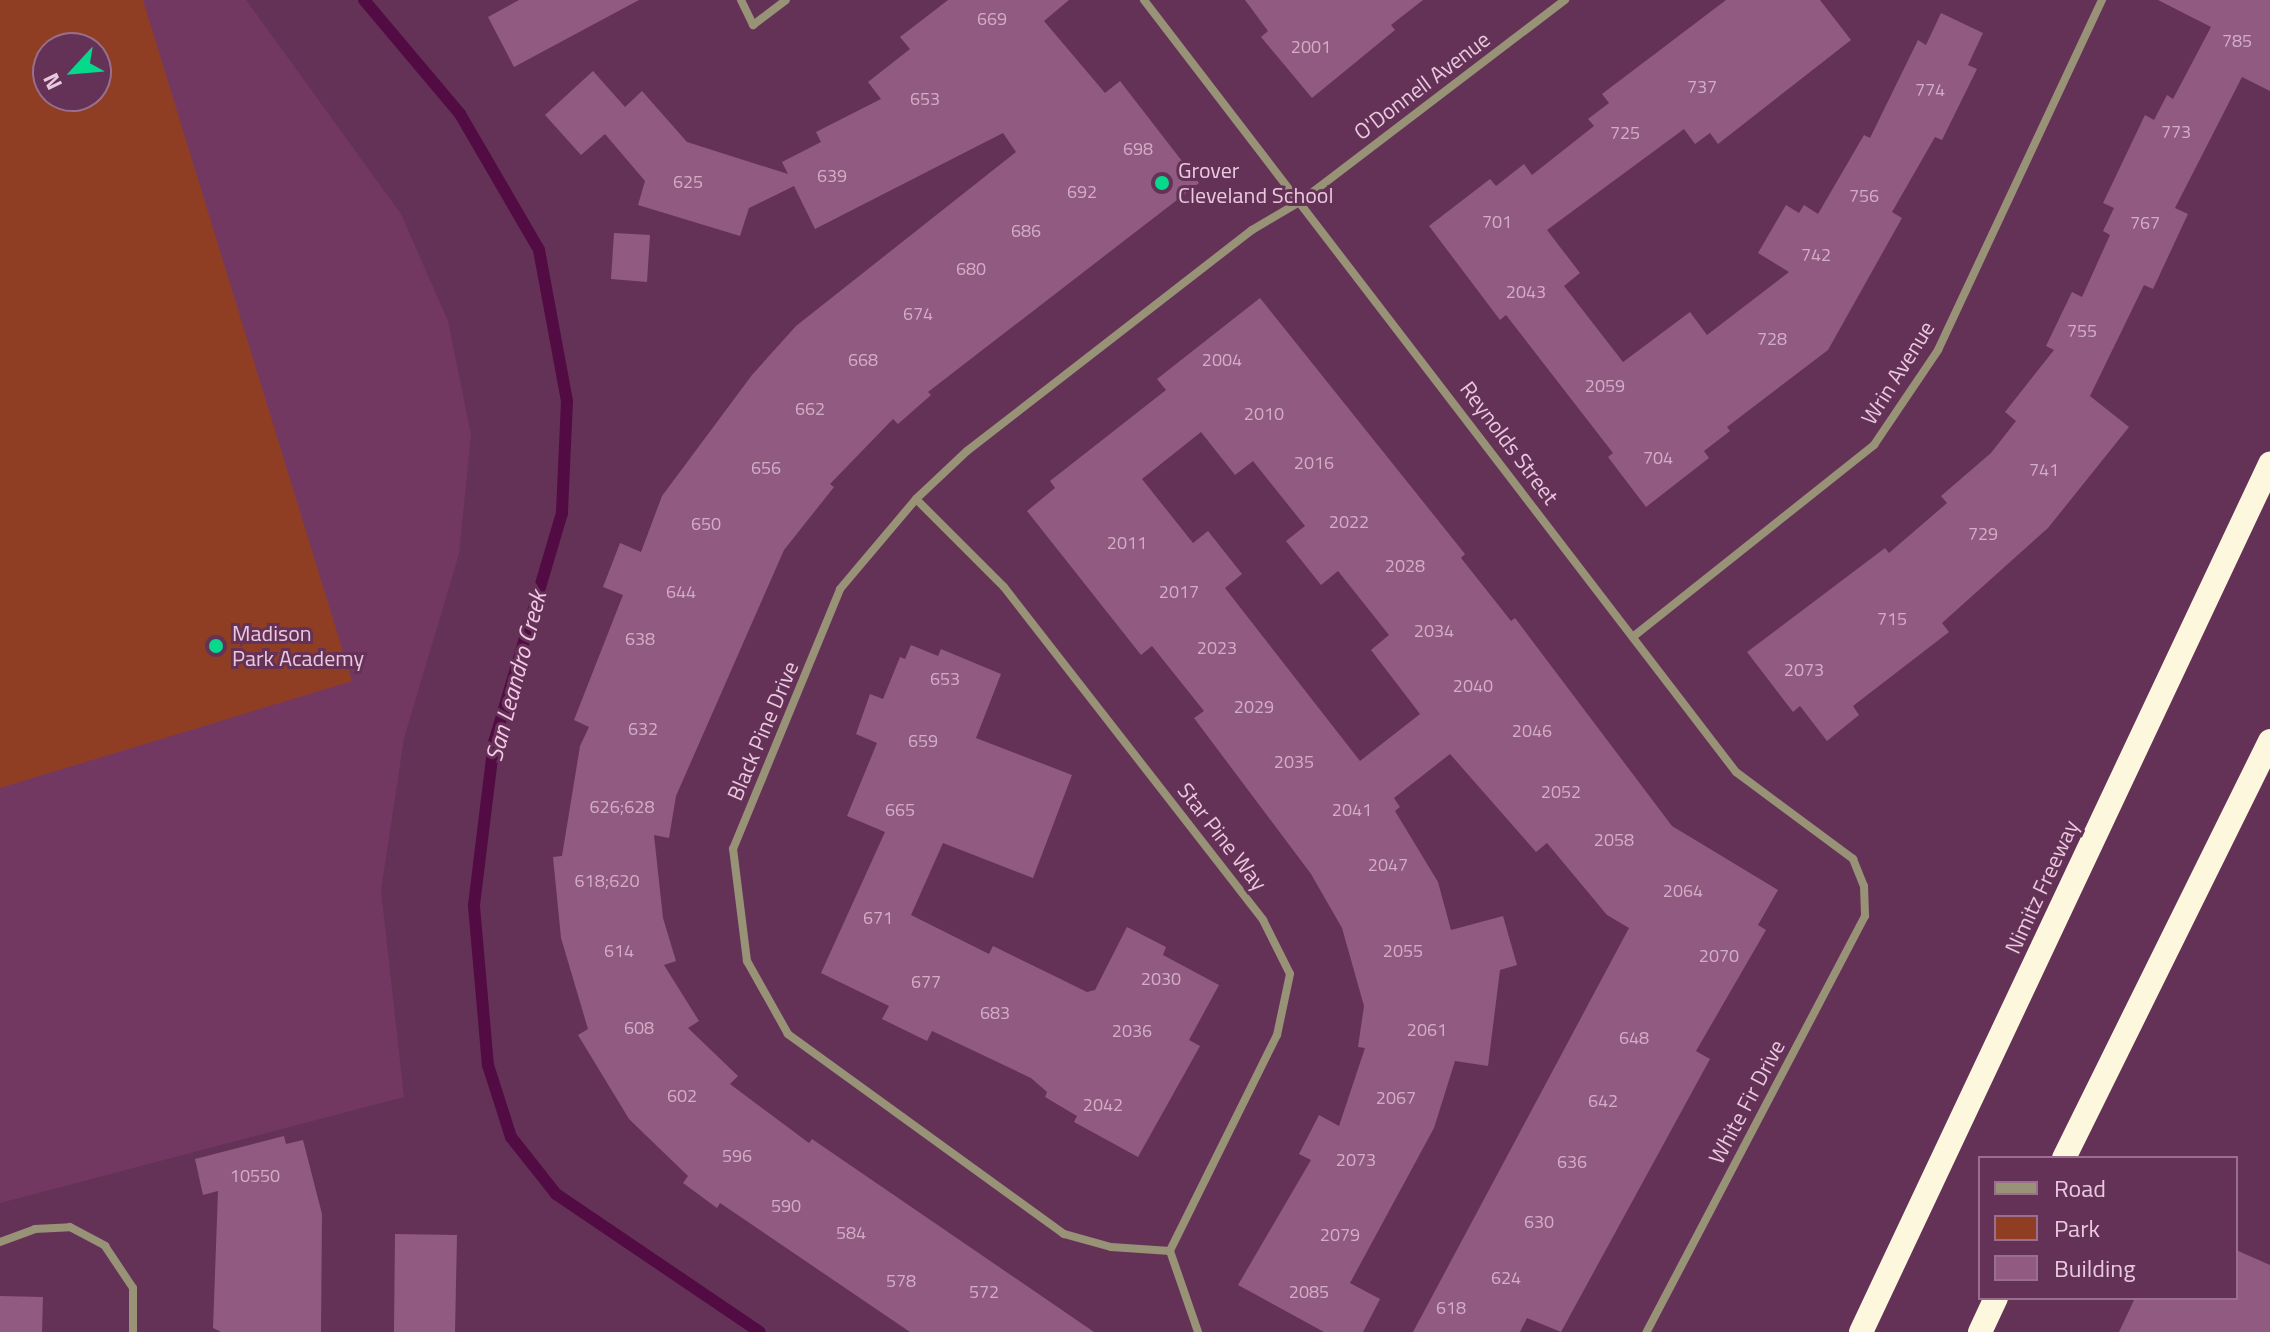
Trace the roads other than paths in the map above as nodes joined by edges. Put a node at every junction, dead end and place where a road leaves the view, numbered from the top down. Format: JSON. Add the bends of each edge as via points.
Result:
{"nodes":[{"id":1,"x":741,"y":0,"type":"edge"},
{"id":2,"x":786,"y":0,"type":"edge"},
{"id":3,"x":1144,"y":0,"type":"edge"},
{"id":4,"x":1565,"y":0,"type":"edge"},
{"id":5,"x":2102,"y":0,"type":"edge"},
{"id":6,"x":1301,"y":201,"type":"junction"},
{"id":7,"x":2270,"y":464,"type":"edge"},
{"id":8,"x":916,"y":499,"type":"junction"},
{"id":9,"x":1634,"y":636,"type":"junction"},
{"id":10,"x":2270,"y":741,"type":"edge"},
{"id":11,"x":1864,"y":886,"type":"joint"},
{"id":12,"x":2065,"y":1156,"type":"edge"},
{"id":13,"x":0,"y":1242,"type":"edge"},
{"id":14,"x":1170,"y":1251,"type":"junction"},
{"id":15,"x":1995,"y":1300,"type":"edge"},
{"id":16,"x":133,"y":1332,"type":"edge"},
{"id":17,"x":1198,"y":1332,"type":"edge"},
{"id":18,"x":1647,"y":1332,"type":"edge"},
{"id":19,"x":1861,"y":1332,"type":"edge"},
{"id":20,"x":1980,"y":1332,"type":"edge"}],
"edges":[{"from":1,"to":2,"type":"street","via":[[753,25]]},
{"from":3,"to":6,"type":"street","name":"Reynolds Street"},
{"from":4,"to":6,"type":"street","name":"O'Donnell Avenue"},
{"from":5,"to":9,"type":"street","name":"Wrin Avenue","via":[[1938,350],[1874,445]]},
{"from":6,"to":8,"type":"street","name":"Black Pine Drive","via":[[1252,230],[967,451]]},
{"from":6,"to":9,"type":"street","name":"Reynolds Street"},
{"from":7,"to":19,"type":"highway","name":"Nimitz Freeway"},
{"from":8,"to":14,"type":"street","name":"Star Pine Way","via":[[1004,587],[1263,920],[1290,974],[1277,1035]]},
{"from":8,"to":14,"type":"street","name":"Black Pine Drive","via":[[840,589],[733,849],[747,961],[788,1034],[1064,1234],[1111,1247]]},
{"from":9,"to":11,"type":"street","name":"Reynolds Street","via":[[1736,772],[1853,859]]},
{"from":10,"to":12,"type":"highway"},
{"from":11,"to":18,"type":"street","name":"White Fir Drive","via":[[1865,916]]},
{"from":13,"to":16,"type":"street","via":[[35,1229],[70,1227],[105,1246],[133,1288]]},
{"from":14,"to":17,"type":"street"},
{"from":15,"to":20,"type":"highway"}]}
